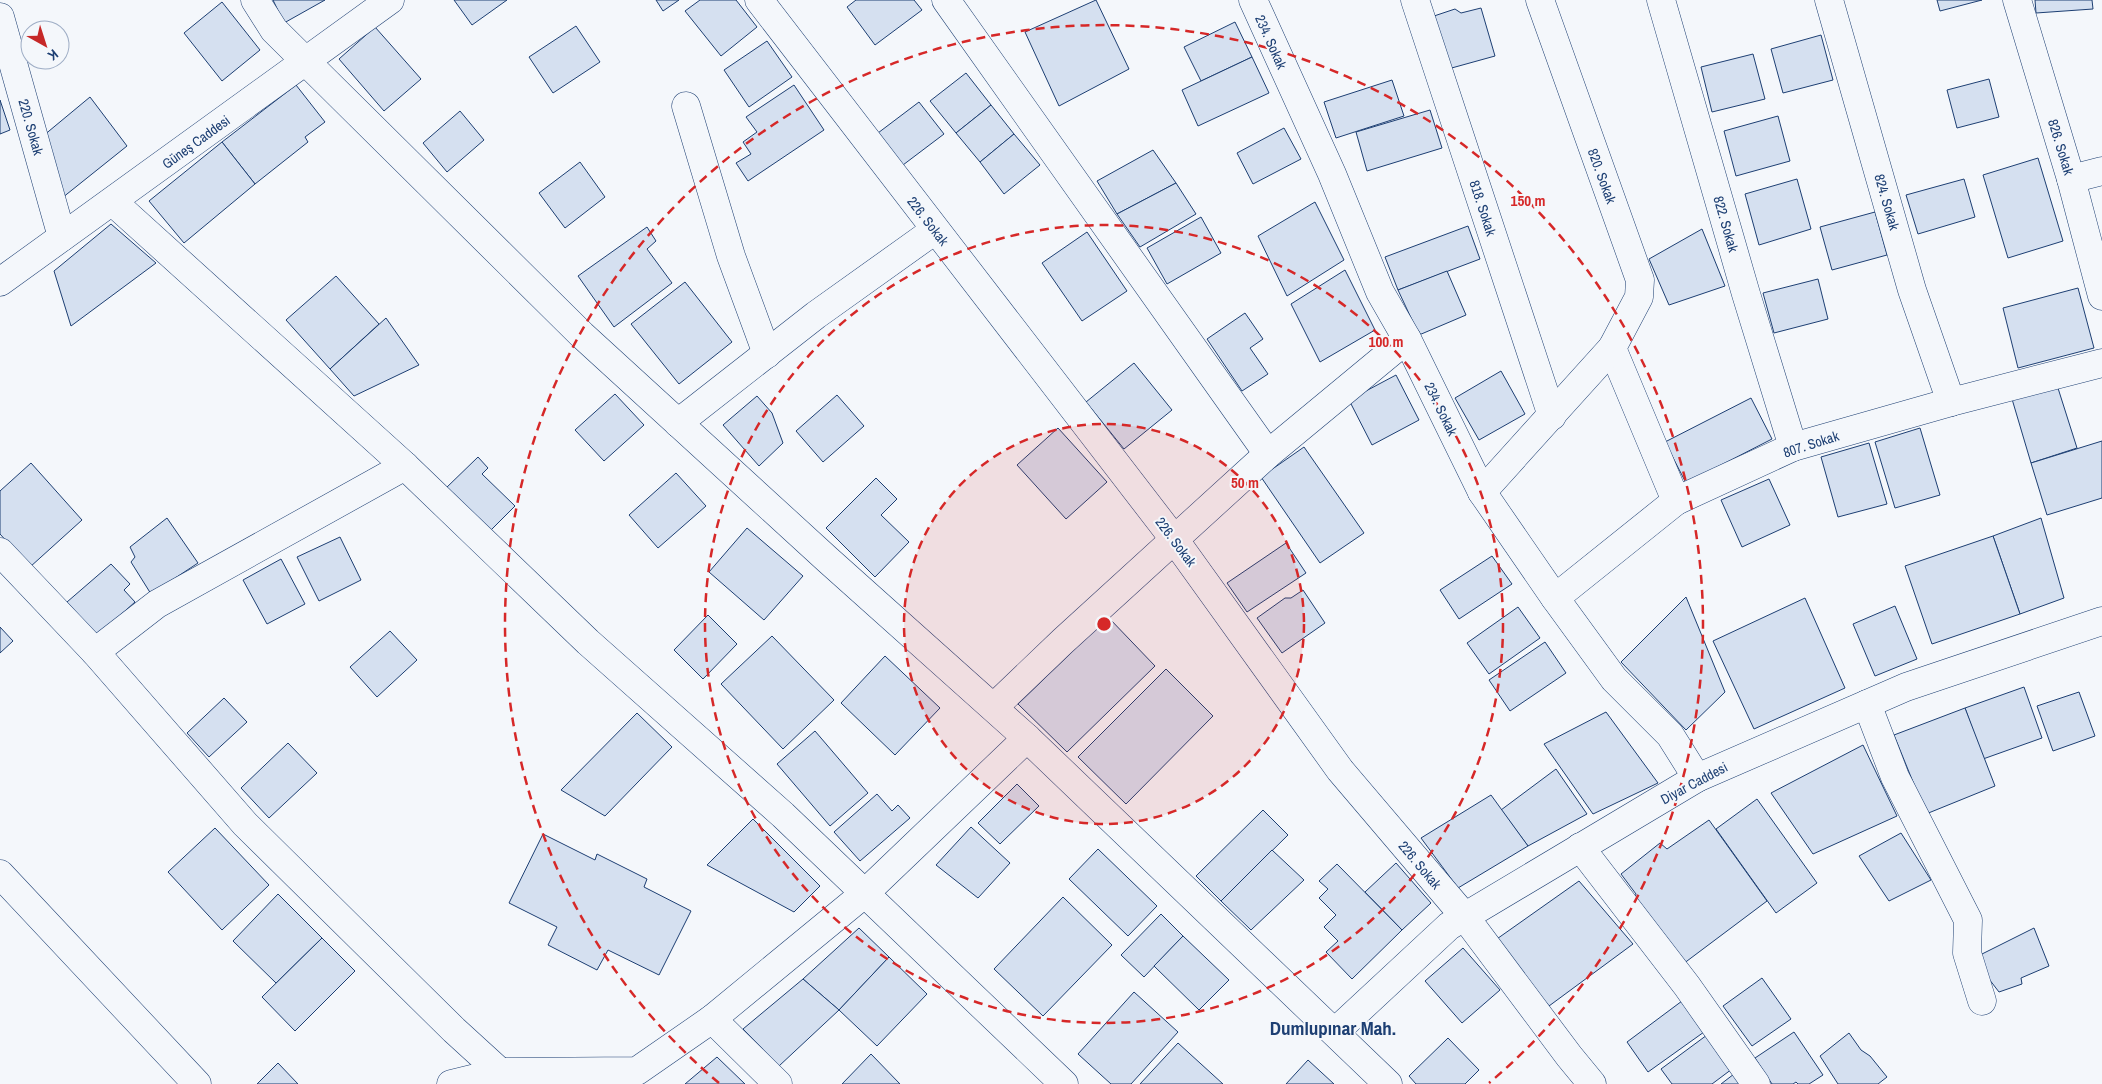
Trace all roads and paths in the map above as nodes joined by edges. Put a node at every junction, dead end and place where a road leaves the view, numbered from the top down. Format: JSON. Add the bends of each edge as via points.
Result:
{"nodes":[{"id":1,"x":255,"y":0,"type":"edge"},
{"id":2,"x":759,"y":0,"type":"edge"},
{"id":3,"x":946,"y":0,"type":"edge"},
{"id":4,"x":1253,"y":0,"type":"edge"},
{"id":5,"x":1415,"y":0,"type":"edge"},
{"id":6,"x":1540,"y":0,"type":"edge"},
{"id":7,"x":1661,"y":0,"type":"edge"},
{"id":8,"x":1829,"y":0,"type":"edge"},
{"id":9,"x":2017,"y":0,"type":"edge"},
{"id":10,"x":375,"y":5,"type":"edge"},
{"id":11,"x":0,"y":17,"type":"edge"},
{"id":12,"x":305,"y":62,"type":"junction"},
{"id":13,"x":8,"y":79,"type":"edge"},
{"id":14,"x":686,"y":106,"type":"dead end"},
{"id":15,"x":2102,"y":171,"type":"edge"},
{"id":16,"x":2071,"y":179,"type":"junction"},
{"id":17,"x":113,"y":202,"type":"junction"},
{"id":18,"x":935,"y":230,"type":"junction"},
{"id":19,"x":62,"y":237,"type":"junction"},
{"id":20,"x":0,"y":282,"type":"edge"},
{"id":21,"x":2102,"y":296,"type":"edge"},
{"id":22,"x":1407,"y":339,"type":"junction"},
{"id":23,"x":1612,"y":348,"type":"junction"},
{"id":24,"x":766,"y":354,"type":"junction"},
{"id":25,"x":2102,"y":364,"type":"edge"},
{"id":26,"x":1951,"y":402,"type":"junction"},
{"id":27,"x":1552,"y":416,"type":"junction"},
{"id":28,"x":678,"y":423,"type":"junction"},
{"id":29,"x":1793,"y":447,"type":"junction"},
{"id":30,"x":1268,"y":454,"type":"junction"},
{"id":31,"x":405,"y":466,"type":"junction"},
{"id":32,"x":1482,"y":492,"type":"junction"},
{"id":33,"x":1676,"y":501,"type":"junction"},
{"id":34,"x":1174,"y":539,"type":"junction"},
{"id":35,"x":0,"y":552,"type":"edge"},
{"id":36,"x":1555,"y":598,"type":"junction"},
{"id":37,"x":2102,"y":621,"type":"edge"},
{"id":38,"x":95,"y":652,"type":"junction"},
{"id":39,"x":1867,"y":704,"type":"junction"},
{"id":40,"x":994,"y":707,"type":"junction"},
{"id":41,"x":1027,"y":738,"type":"junction"},
{"id":42,"x":1697,"y":778,"type":"junction"},
{"id":43,"x":1580,"y":847,"type":"junction"},
{"id":44,"x":0,"y":874,"type":"edge"},
{"id":45,"x":864,"y":894,"type":"junction"},
{"id":46,"x":1464,"y":917,"type":"junction"},
{"id":47,"x":1982,"y":1001,"type":"dead end"},
{"id":48,"x":712,"y":1019,"type":"junction"},
{"id":49,"x":1335,"y":1032,"type":"junction"},
{"id":50,"x":500,"y":1080,"type":"edge"},
{"id":51,"x":197,"y":1084,"type":"edge"},
{"id":52,"x":451,"y":1084,"type":"edge"},
{"id":53,"x":778,"y":1084,"type":"edge"},
{"id":54,"x":1064,"y":1084,"type":"edge"},
{"id":55,"x":1388,"y":1084,"type":"edge"},
{"id":56,"x":1592,"y":1084,"type":"edge"},
{"id":57,"x":1756,"y":1084,"type":"edge"}],
"edges":[{"from":1,"to":12,"type":"street","via":[[274,30]]},
{"from":2,"to":18,"type":"street","name":"226. Sokak"},
{"from":3,"to":30,"type":"street"},
{"from":4,"to":22,"type":"street","name":"234. Sokak","via":[[1332,174],[1380,292]]},
{"from":5,"to":27,"type":"street","name":"818. Sokak"},
{"from":6,"to":23,"type":"street","name":"820. Sokak","via":[[1640,280],[1639,296]]},
{"from":7,"to":29,"type":"street","name":"822. Sokak"},
{"from":8,"to":26,"type":"street","name":"824. Sokak","via":[[1912,290]]},
{"from":9,"to":16,"type":"street","name":"826. Sokak"},
{"from":10,"to":12,"type":"street","name":"Güneş Caddesi"},
{"from":11,"to":13,"type":"street","name":"220. Sokak"},
{"from":12,"to":17,"type":"street","name":"Güneş Caddesi"},
{"from":12,"to":28,"type":"street","via":[[582,335]]},
{"from":13,"to":19,"type":"street","name":"220. Sokak"},
{"from":14,"to":24,"type":"street","via":[[730,256]]},
{"from":15,"to":16,"type":"street"},
{"from":16,"to":21,"type":"street","name":"826. Sokak"},
{"from":17,"to":19,"type":"street","name":"Güneş Caddesi"},
{"from":17,"to":31,"type":"street"},
{"from":18,"to":24,"type":"street"},
{"from":18,"to":34,"type":"street","name":"226. Sokak"},
{"from":19,"to":20,"type":"street","name":"Güneş Caddesi"},
{"from":22,"to":30,"type":"street"},
{"from":22,"to":32,"type":"street","name":"234. Sokak"},
{"from":23,"to":27,"type":"street","name":"820. Sokak"},
{"from":23,"to":33,"type":"street"},
{"from":24,"to":28,"type":"street"},
{"from":25,"to":26,"type":"street","name":"807. Sokak"},
{"from":26,"to":29,"type":"street","name":"807. Sokak"},
{"from":27,"to":32,"type":"street","name":"820. Sokak"},
{"from":28,"to":40,"type":"street"},
{"from":29,"to":33,"type":"street","name":"807. Sokak"},
{"from":30,"to":34,"type":"street"},
{"from":31,"to":38,"type":"street","via":[[157,604]]},
{"from":31,"to":45,"type":"street","via":[[588,642],[782,815]]},
{"from":32,"to":36,"type":"street","name":"234. Sokak"},
{"from":33,"to":36,"type":"street","name":"807. Sokak"},
{"from":34,"to":40,"type":"street"},
{"from":34,"to":46,"type":"street","name":"226. Sokak","via":[[1340,770]]},
{"from":35,"to":38,"type":"street"},
{"from":36,"to":42,"type":"street","name":"234. Sokak","via":[[1614,679],[1670,735]]},
{"from":37,"to":39,"type":"street","name":"Diyar Caddesi","via":[[1906,687]]},
{"from":38,"to":50,"type":"street","via":[[245,824],[454,1030]]},
{"from":39,"to":42,"type":"street","name":"Diyar Caddesi"},
{"from":39,"to":47,"type":"street","via":[[1895,777],[1968,920],[1967,953]]},
{"from":40,"to":41,"type":"street"},
{"from":41,"to":45,"type":"street"},
{"from":41,"to":49,"type":"street"},
{"from":42,"to":43,"type":"street","name":"Diyar Caddesi"},
{"from":43,"to":46,"type":"street","name":"Diyar Caddesi"},
{"from":43,"to":57,"type":"street","via":[[1688,986]]},
{"from":44,"to":51,"type":"street"},
{"from":45,"to":48,"type":"street"},
{"from":45,"to":54,"type":"street"},
{"from":46,"to":49,"type":"street","name":"Diyar Caddesi","via":[[1450,926]]},
{"from":46,"to":56,"type":"street","name":"226. Sokak"},
{"from":48,"to":50,"type":"street","via":[[637,1071]]},
{"from":48,"to":53,"type":"street"},
{"from":49,"to":55,"type":"street"},
{"from":50,"to":52,"type":"street"}]}
